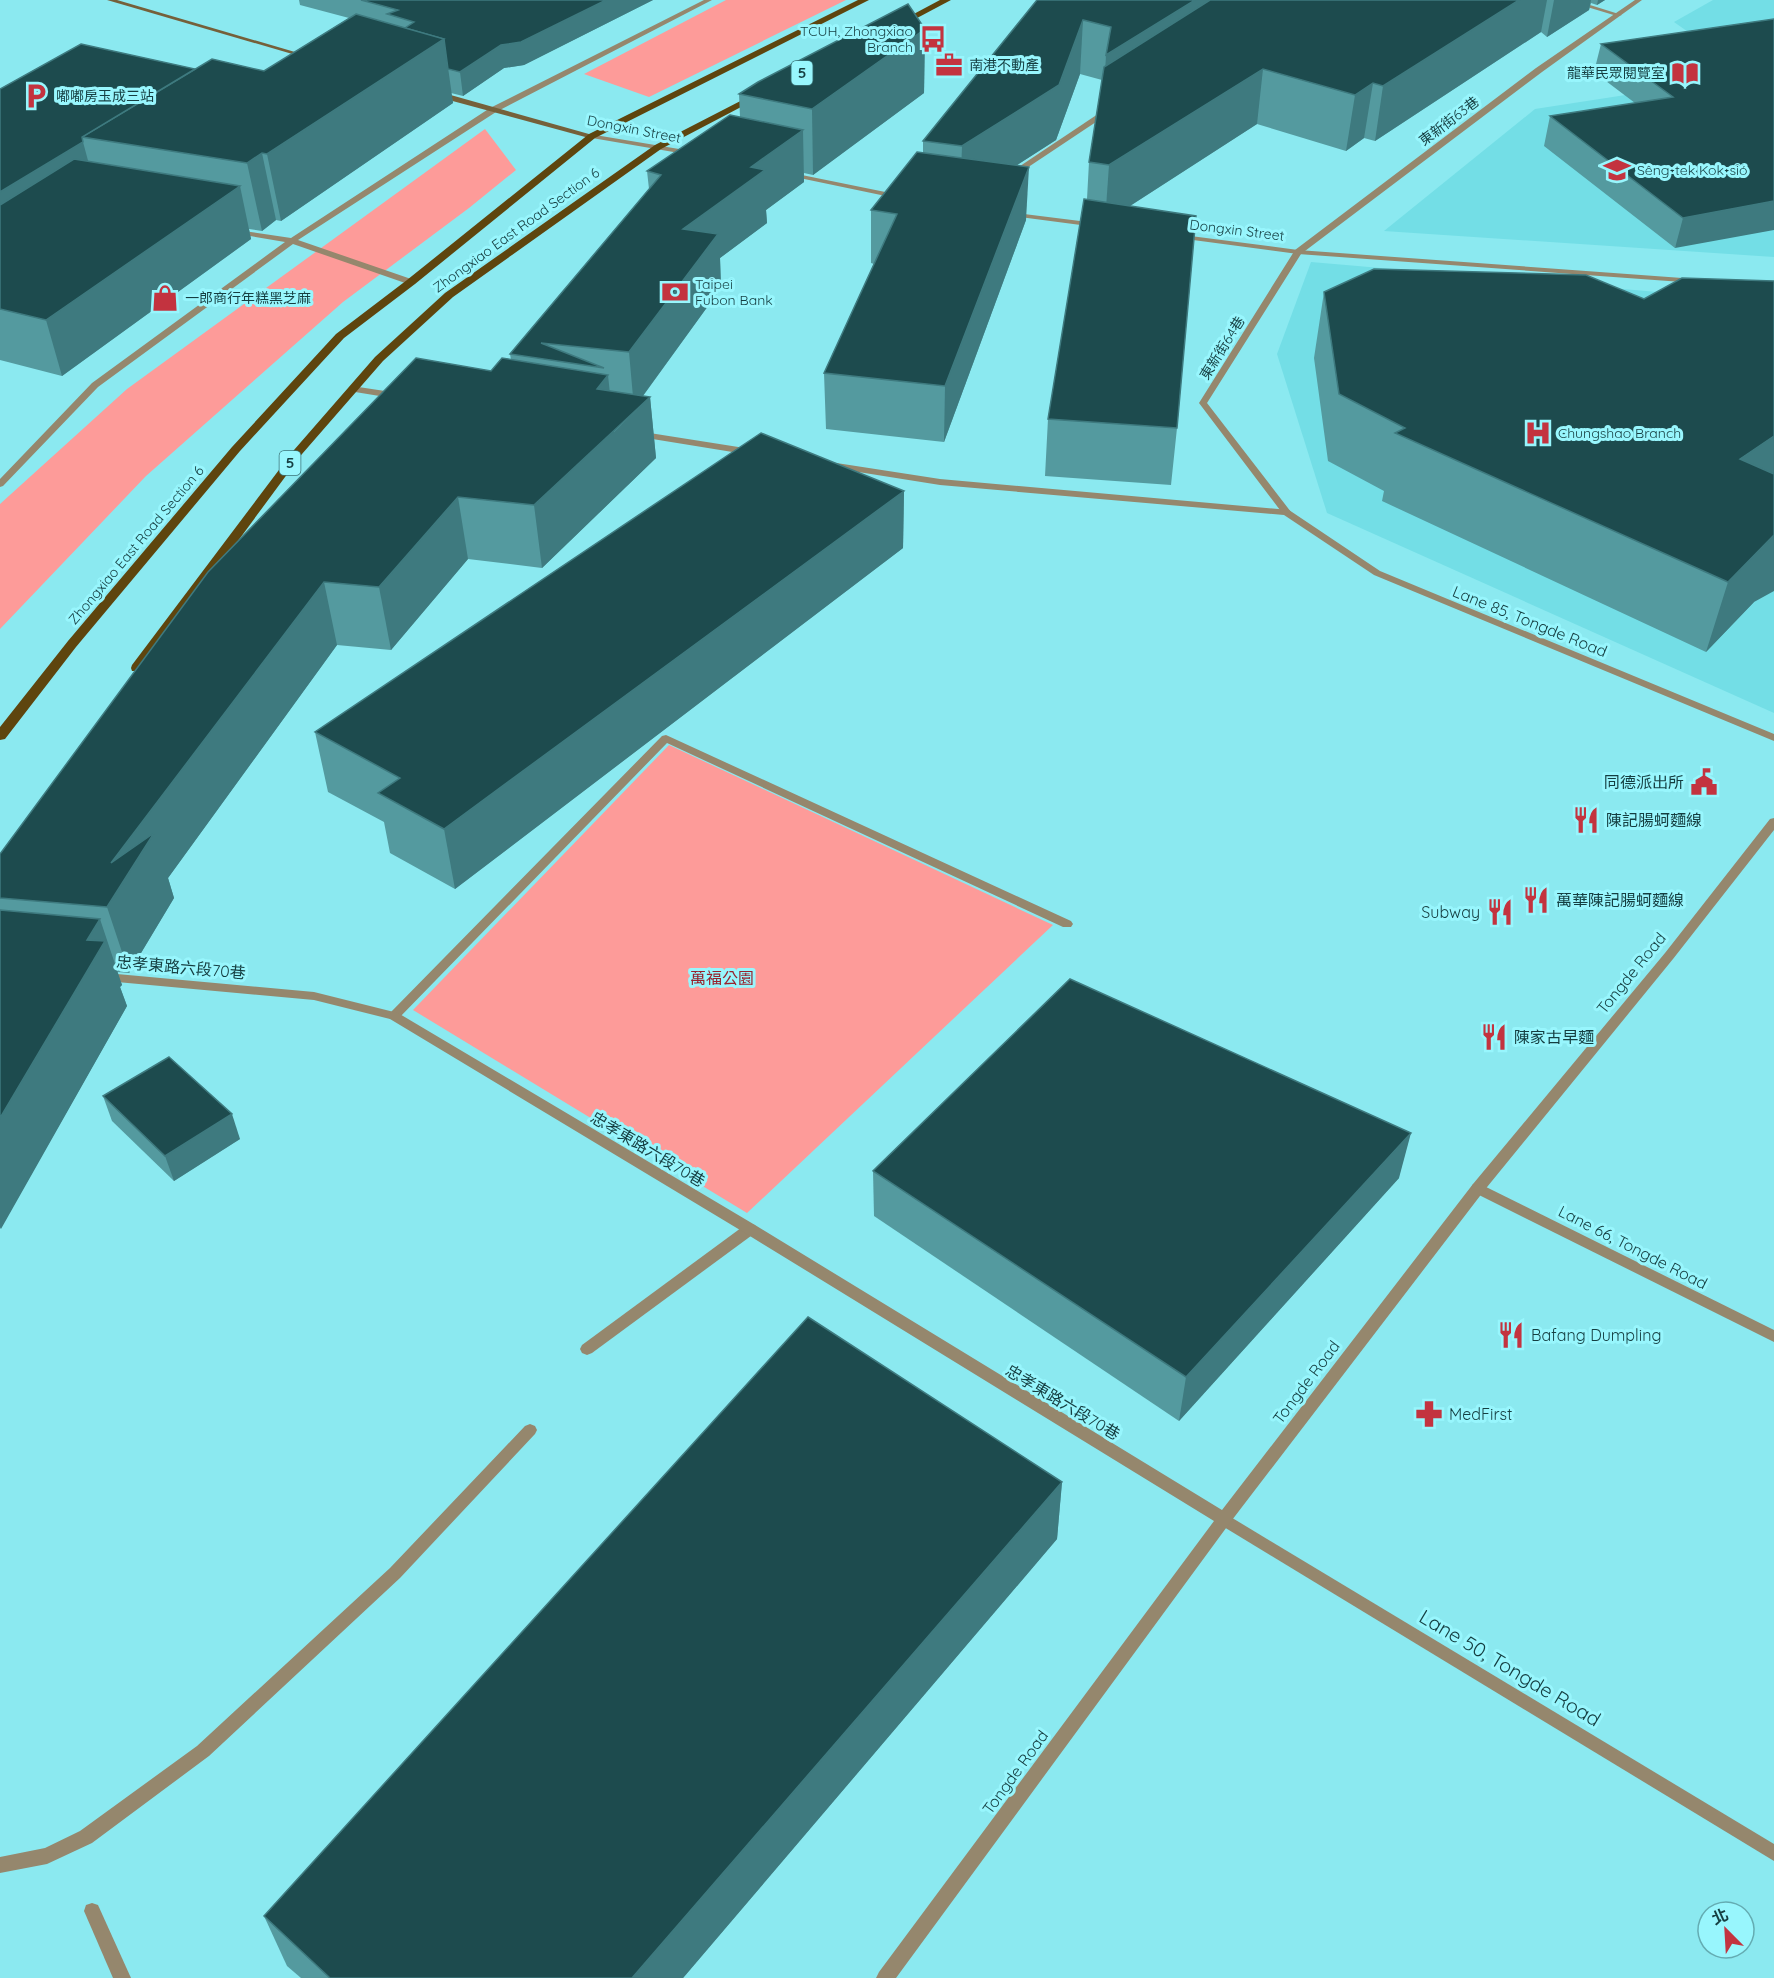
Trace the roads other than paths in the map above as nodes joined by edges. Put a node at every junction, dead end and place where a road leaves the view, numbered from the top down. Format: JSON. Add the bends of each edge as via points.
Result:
{"nodes":[{"id":1,"x":110,"y":0,"type":"edge"},
{"id":2,"x":710,"y":0,"type":"edge"},
{"id":3,"x":865,"y":0,"type":"edge"},
{"id":4,"x":947,"y":0,"type":"edge"},
{"id":5,"x":1567,"y":0,"type":"edge"},
{"id":6,"x":1639,"y":0,"type":"edge"},
{"id":7,"x":1619,"y":15,"type":"junction"},
{"id":8,"x":885,"y":31,"type":"edge"},
{"id":9,"x":320,"y":60,"type":"edge"},
{"id":10,"x":770,"y":89,"type":"edge"},
{"id":11,"x":423,"y":90,"type":"edge"},
{"id":12,"x":1117,"y":105,"type":"edge"},
{"id":13,"x":493,"y":110,"type":"junction"},
{"id":14,"x":592,"y":136,"type":"junction"},
{"id":15,"x":658,"y":147,"type":"junction"},
{"id":16,"x":703,"y":156,"type":"edge"},
{"id":17,"x":785,"y":173,"type":"edge"},
{"id":18,"x":1000,"y":181,"type":"edge"},
{"id":19,"x":913,"y":200,"type":"edge"},
{"id":20,"x":1003,"y":213,"type":"edge"},
{"id":21,"x":1107,"y":227,"type":"edge"},
{"id":22,"x":224,"y":229,"type":"edge"},
{"id":23,"x":1167,"y":235,"type":"edge"},
{"id":24,"x":292,"y":241,"type":"junction"},
{"id":25,"x":1298,"y":252,"type":"junction"},
{"id":26,"x":1702,"y":281,"type":"edge"},
{"id":27,"x":411,"y":282,"type":"junction"},
{"id":28,"x":352,"y":389,"type":"junction"},
{"id":29,"x":412,"y":398,"type":"edge"},
{"id":30,"x":623,"y":432,"type":"edge"},
{"id":31,"x":764,"y":454,"type":"edge"},
{"id":32,"x":823,"y":464,"type":"edge"},
{"id":33,"x":0,"y":484,"type":"edge"},
{"id":34,"x":1286,"y":512,"type":"junction"},
{"id":35,"x":131,"y":676,"type":"edge"},
{"id":36,"x":0,"y":736,"type":"edge"},
{"id":37,"x":1774,"y":738,"type":"edge"},
{"id":38,"x":1774,"y":822,"type":"edge"},
{"id":39,"x":1067,"y":924,"type":"dead end"},
{"id":40,"x":93,"y":976,"type":"edge"},
{"id":41,"x":394,"y":1016,"type":"junction"},
{"id":42,"x":1478,"y":1188,"type":"junction"},
{"id":43,"x":750,"y":1229,"type":"junction"},
{"id":44,"x":1774,"y":1336,"type":"edge"},
{"id":45,"x":587,"y":1349,"type":"dead end"},
{"id":46,"x":530,"y":1430,"type":"dead end"},
{"id":47,"x":1224,"y":1519,"type":"junction"},
{"id":48,"x":1774,"y":1853,"type":"edge"},
{"id":49,"x":0,"y":1865,"type":"edge"},
{"id":50,"x":92,"y":1911,"type":"dead end"},
{"id":51,"x":122,"y":1978,"type":"edge"},
{"id":52,"x":885,"y":1978,"type":"edge"}],
"edges":[{"from":1,"to":9,"type":"main road"},
{"from":2,"to":13,"type":"street"},
{"from":3,"to":14,"type":"main road","name":"Zhongxiao East Road Section 6","number":"5"},
{"from":4,"to":8,"type":"main road"},
{"from":5,"to":7,"type":"street"},
{"from":6,"to":7,"type":"street","name":"東新街63巷"},
{"from":7,"to":25,"type":"street","name":"東新街63巷","via":[[1539,70]]},
{"from":10,"to":15,"type":"main road","name":"Zhongxiao East Road Section 6","number":"5"},
{"from":11,"to":13,"type":"main road","name":"Dongxin Street"},
{"from":12,"to":18,"type":"street"},
{"from":13,"to":14,"type":"main road","name":"Dongxin Street"},
{"from":13,"to":24,"type":"street"},
{"from":14,"to":15,"type":"street","name":"Dongxin Street"},
{"from":14,"to":27,"type":"main road","name":"Zhongxiao East Road Section 6","number":"5"},
{"from":15,"to":16,"type":"street","name":"Dongxin Street"},
{"from":15,"to":28,"type":"main road","name":"Zhongxiao East Road Section 6","number":"5","via":[[449,295]]},
{"from":17,"to":19,"type":"street"},
{"from":20,"to":21,"type":"street"},
{"from":22,"to":24,"type":"street"},
{"from":23,"to":25,"type":"street","name":"Dongxin Street"},
{"from":24,"to":27,"type":"street"},
{"from":24,"to":33,"type":"street","via":[[95,385]]},
{"from":25,"to":26,"type":"street","name":"Dongxin Street"},
{"from":25,"to":34,"type":"street","name":"東新街64巷","via":[[1203,403]]},
{"from":27,"to":36,"type":"main road","name":"Zhongxiao East Road Section 6","number":"5","via":[[340,336],[244,440]]},
{"from":28,"to":29,"type":"street"},
{"from":28,"to":35,"type":"main road","name":"Zhongxiao East Road Section 6","number":"5","via":[[298,452]]},
{"from":30,"to":31,"type":"street"},
{"from":32,"to":34,"type":"street","via":[[940,482]]},
{"from":34,"to":37,"type":"street","name":"Lane 85, Tongde Road","via":[[1377,573]]},
{"from":38,"to":42,"type":"street","name":"Tongde Road","via":[[1669,957]]},
{"from":39,"to":41,"type":"street","via":[[666,738]]},
{"from":40,"to":41,"type":"street","name":"忠孝東路六段70巷","via":[[314,996]]},
{"from":41,"to":43,"type":"street","name":"忠孝東路六段70巷"},
{"from":42,"to":44,"type":"street","name":"Lane 66, Tongde Road"},
{"from":42,"to":47,"type":"street","name":"Tongde Road"},
{"from":43,"to":45,"type":"street"},
{"from":43,"to":47,"type":"street","name":"忠孝東路六段70巷"},
{"from":46,"to":49,"type":"street","via":[[395,1573],[203,1751],[86,1837],[47,1856]]},
{"from":47,"to":48,"type":"street","name":"Lane 50, Tongde Road"},
{"from":47,"to":52,"type":"street","name":"Tongde Road"},
{"from":50,"to":51,"type":"street"}]}
